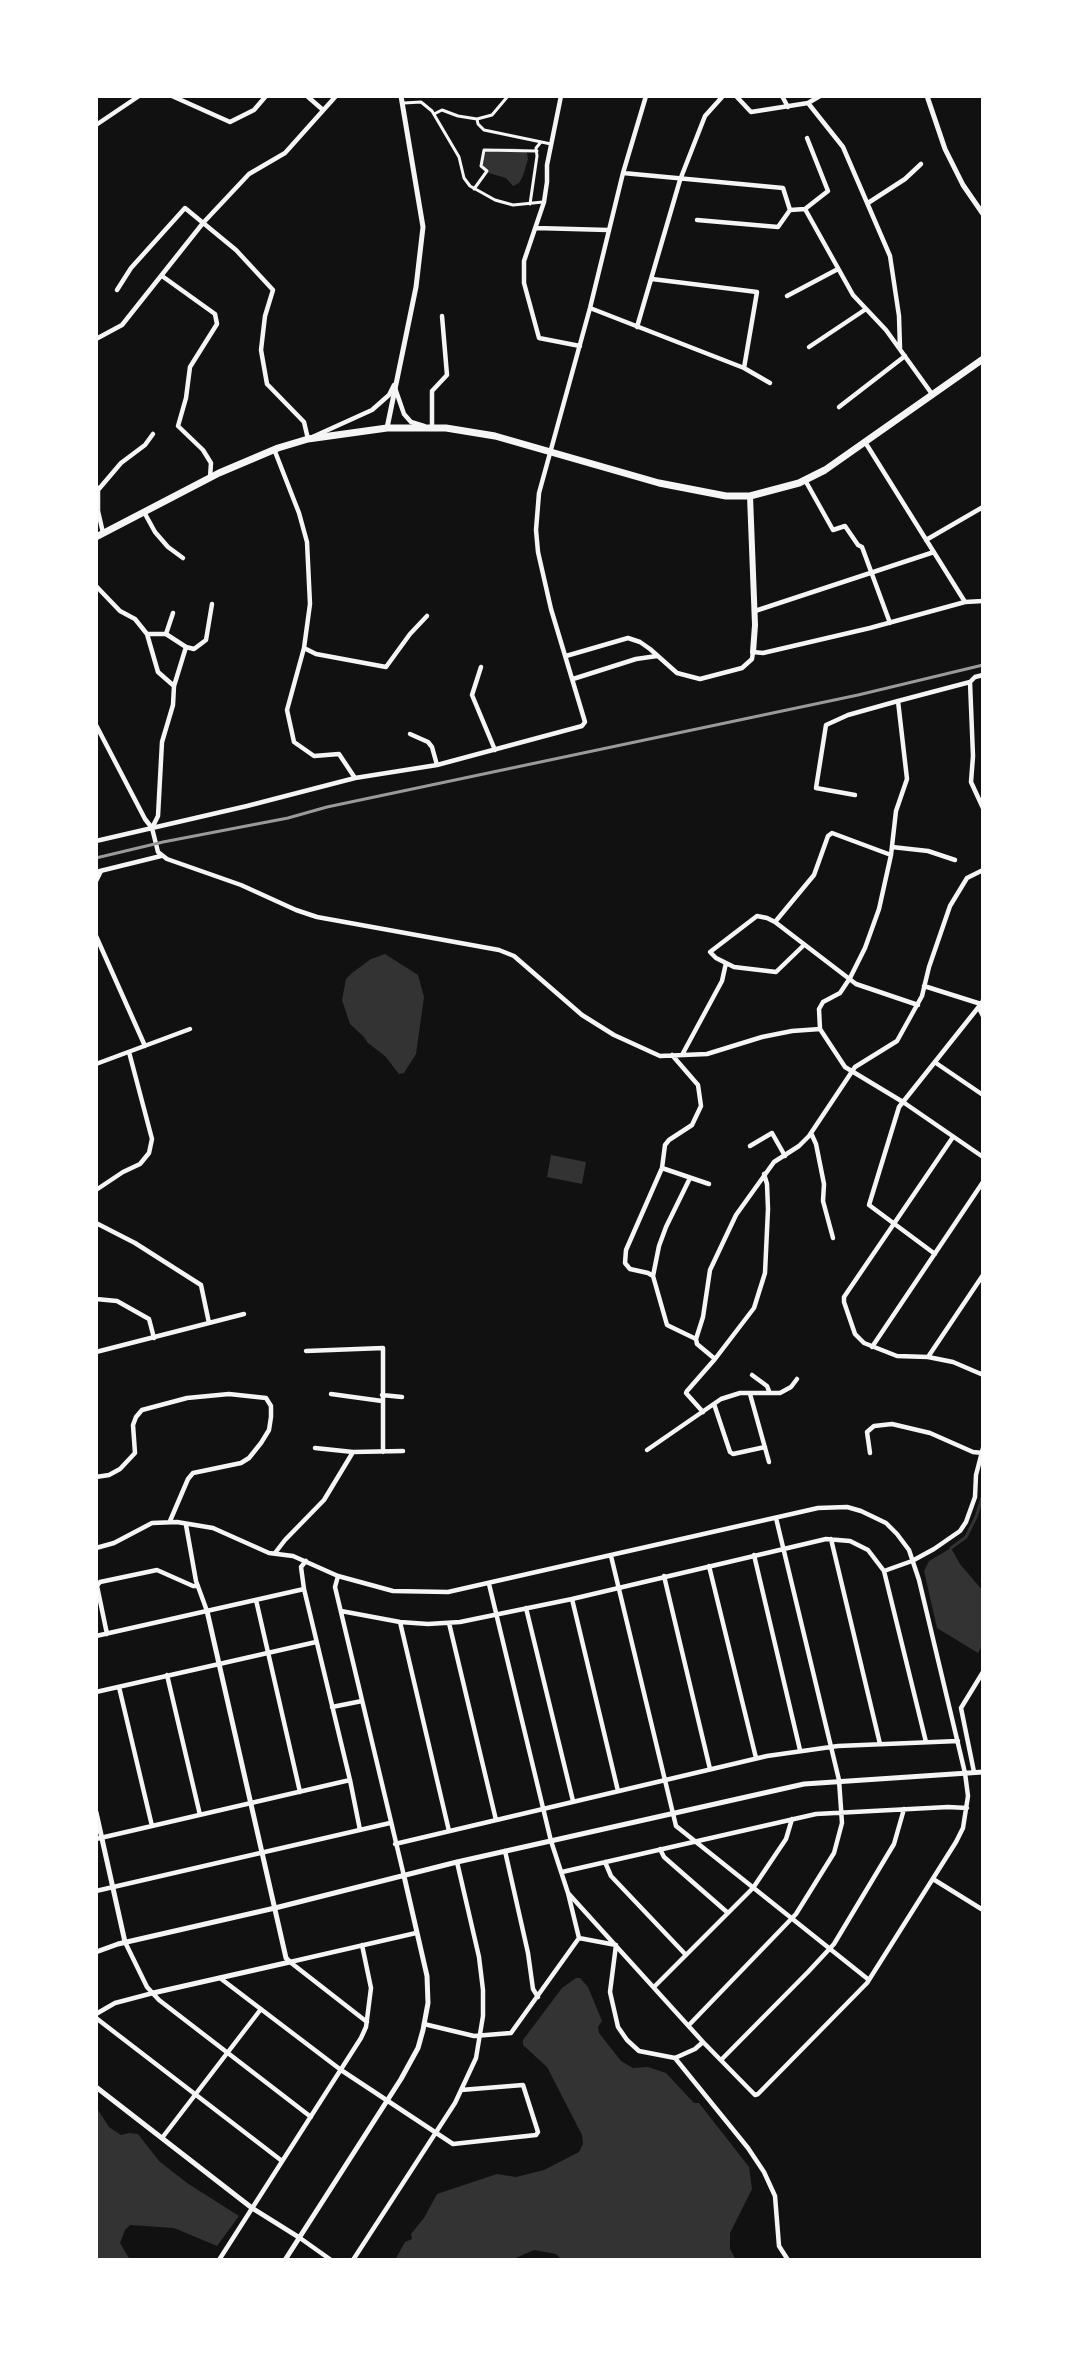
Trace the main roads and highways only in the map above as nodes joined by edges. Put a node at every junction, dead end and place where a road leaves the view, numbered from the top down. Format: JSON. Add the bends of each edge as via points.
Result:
{"nodes":[{"id":1,"x":983,"y":359,"type":"edge"},
{"id":2,"x":750,"y":496,"type":"junction"},
{"id":3,"x":99,"y":535,"type":"edge"},
{"id":4,"x":753,"y":652,"type":"road end"}],
"edges":[{"from":1,"to":2,"type":"highway","via":[[825,470]]},
{"from":2,"to":3,"type":"highway","via":[[726,496],[659,483],[495,436],[430,427],[387,428],[274,449]]},
{"from":2,"to":4,"type":"main road"}]}
